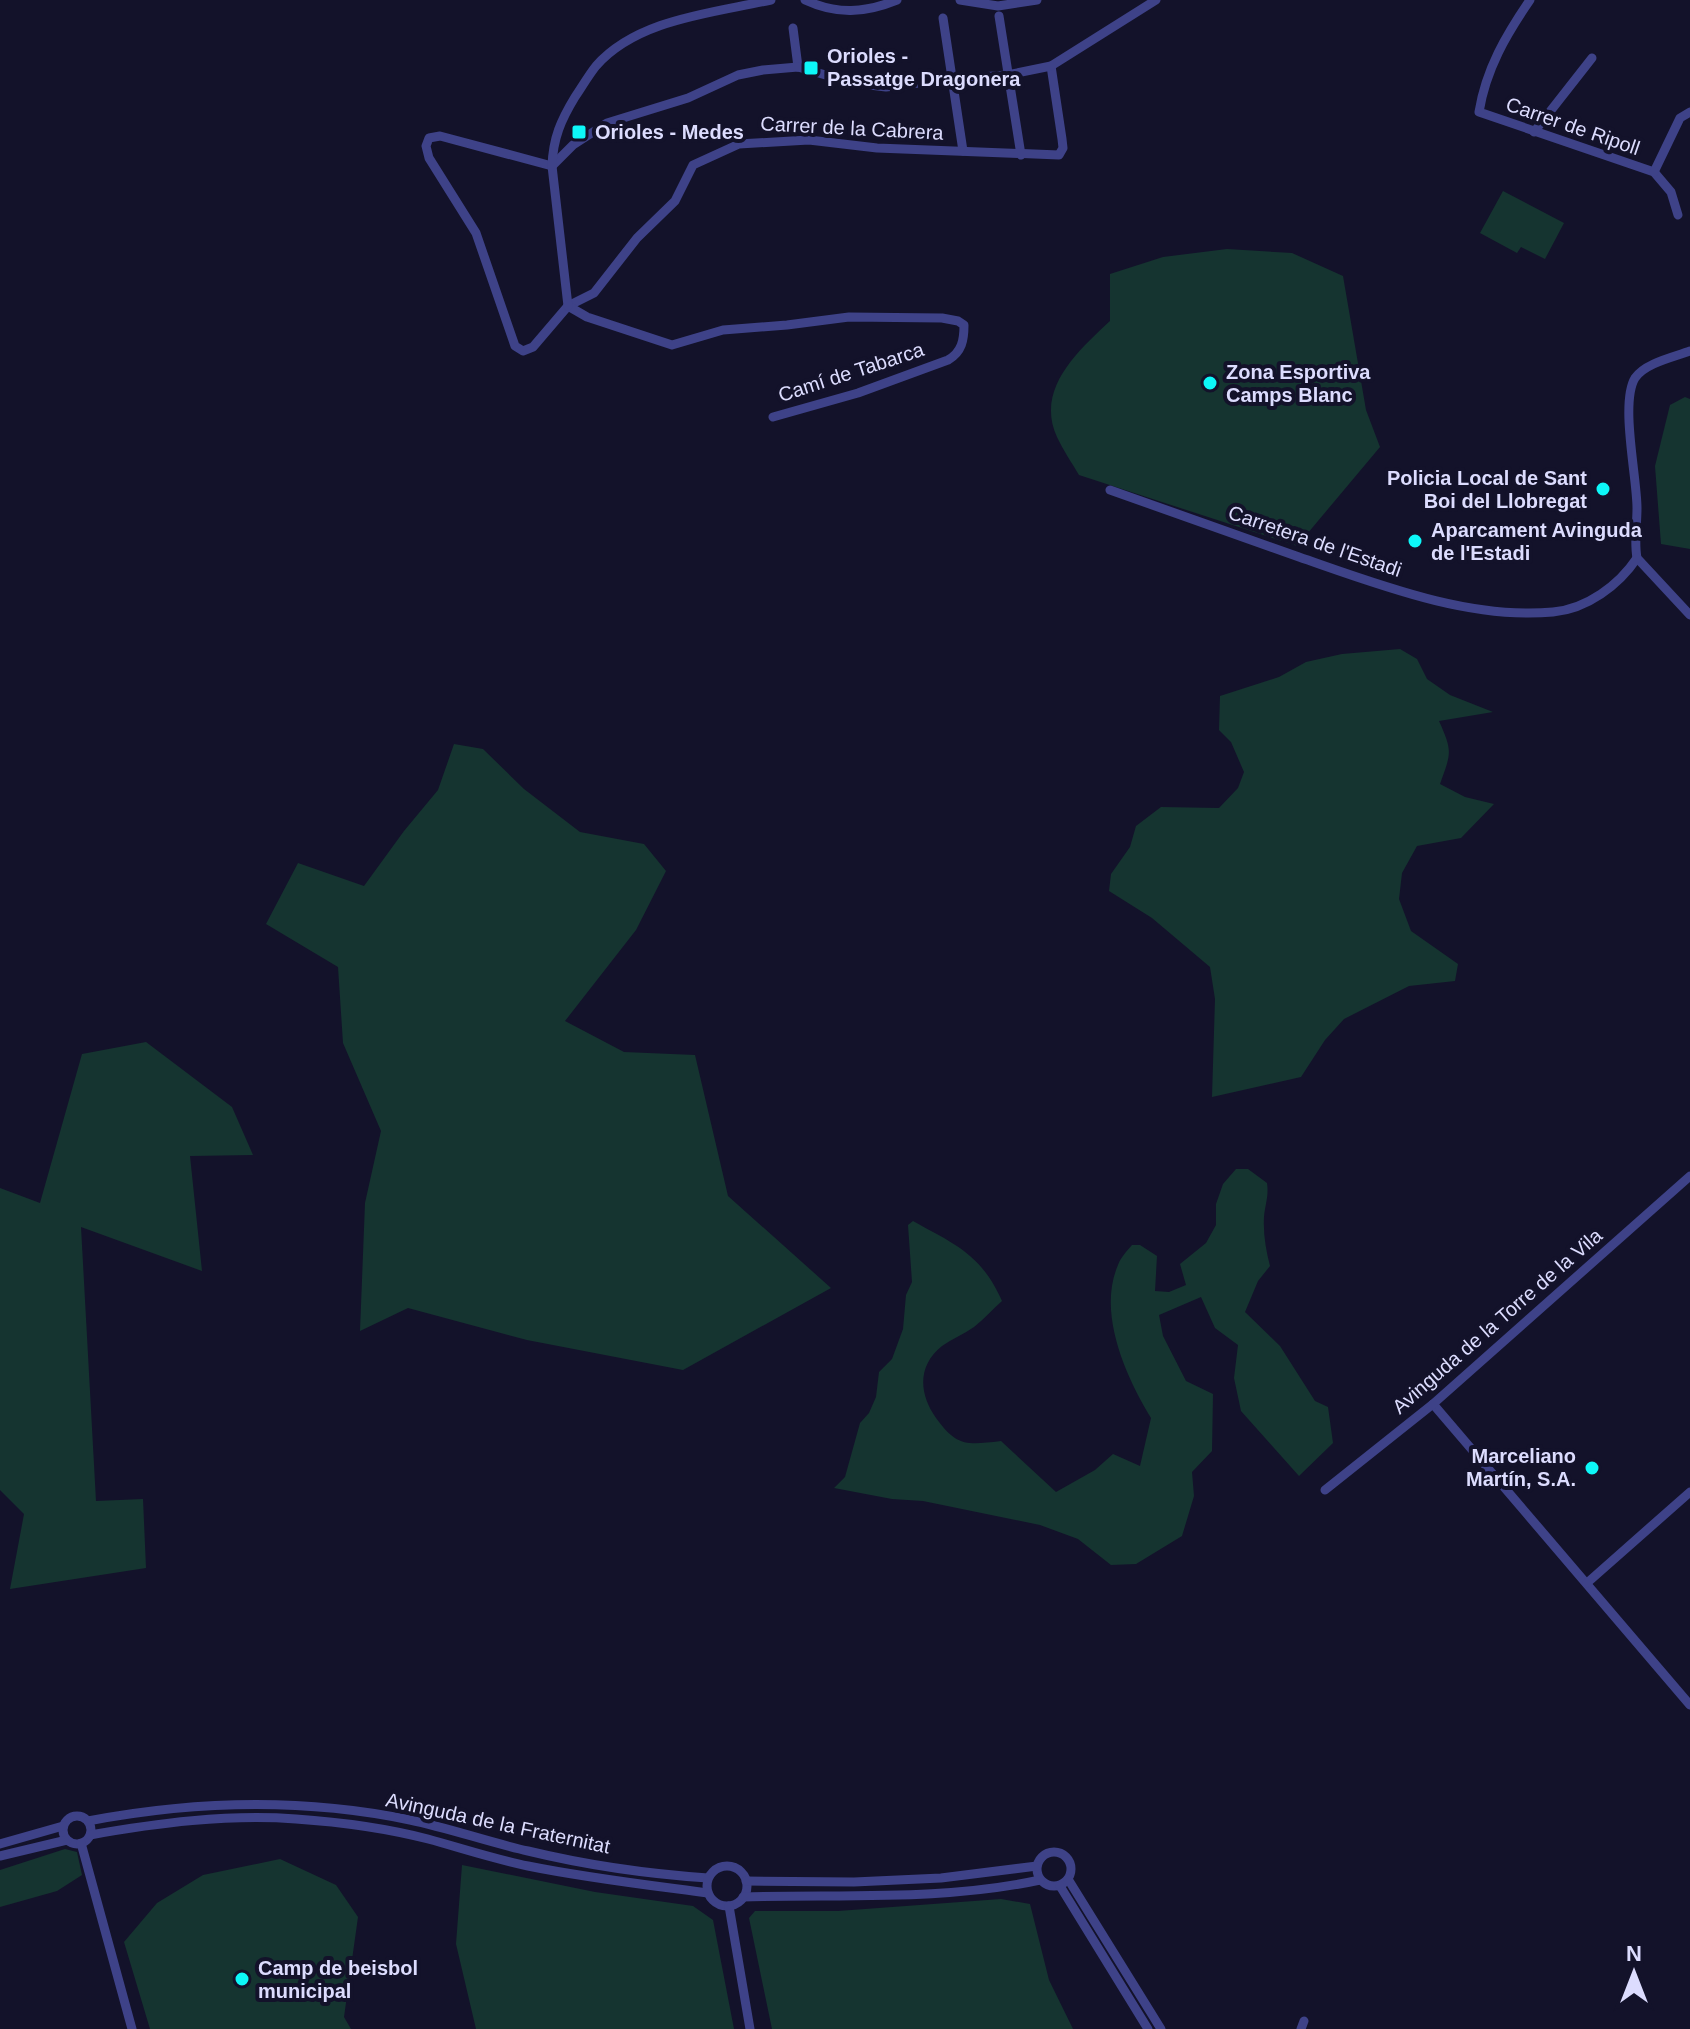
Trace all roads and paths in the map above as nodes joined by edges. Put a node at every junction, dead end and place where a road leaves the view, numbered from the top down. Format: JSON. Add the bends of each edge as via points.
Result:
{"nodes":[{"id":1,"x":771,"y":0,"type":"edge"},
{"id":2,"x":805,"y":0,"type":"edge"},
{"id":3,"x":897,"y":0,"type":"edge"},
{"id":4,"x":960,"y":0,"type":"edge"},
{"id":5,"x":1037,"y":0,"type":"edge"},
{"id":6,"x":1138,"y":0,"type":"edge"},
{"id":7,"x":1530,"y":0,"type":"edge"},
{"id":8,"x":1154,"y":1,"type":"edge"},
{"id":9,"x":998,"y":7,"type":"edge"},
{"id":10,"x":943,"y":18,"type":"dead end"},
{"id":11,"x":793,"y":28,"type":"dead end"},
{"id":12,"x":1592,"y":58,"type":"dead end"},
{"id":13,"x":1051,"y":66,"type":"junction"},
{"id":14,"x":798,"y":67,"type":"junction"},
{"id":15,"x":1007,"y":75,"type":"junction"},
{"id":16,"x":953,"y":79,"type":"junction"},
{"id":17,"x":1690,"y":112,"type":"edge"},
{"id":18,"x":1534,"y":132,"type":"junction"},
{"id":19,"x":963,"y":151,"type":"junction"},
{"id":20,"x":1021,"y":155,"type":"junction"},
{"id":21,"x":552,"y":166,"type":"junction"},
{"id":22,"x":1654,"y":172,"type":"junction"},
{"id":23,"x":1678,"y":215,"type":"dead end"},
{"id":24,"x":568,"y":306,"type":"junction"},
{"id":25,"x":1690,"y":351,"type":"edge"},
{"id":26,"x":773,"y":417,"type":"dead end"},
{"id":27,"x":1110,"y":490,"type":"dead end"},
{"id":28,"x":1637,"y":558,"type":"junction"},
{"id":29,"x":1690,"y":615,"type":"edge"},
{"id":30,"x":1690,"y":1176,"type":"edge"},
{"id":31,"x":1433,"y":1404,"type":"junction"},
{"id":32,"x":1325,"y":1490,"type":"dead end"},
{"id":33,"x":1690,"y":1492,"type":"edge"},
{"id":34,"x":1587,"y":1583,"type":"junction"},
{"id":35,"x":1690,"y":1705,"type":"edge"},
{"id":36,"x":88,"y":1821,"type":"junction"},
{"id":37,"x":63,"y":1826,"type":"junction"},
{"id":38,"x":90,"y":1835,"type":"junction"},
{"id":39,"x":67,"y":1840,"type":"junction"},
{"id":40,"x":81,"y":1843,"type":"junction"},
{"id":41,"x":0,"y":1844,"type":"edge"},
{"id":42,"x":0,"y":1856,"type":"edge"},
{"id":43,"x":1037,"y":1866,"type":"junction"},
{"id":44,"x":708,"y":1878,"type":"junction"},
{"id":45,"x":1040,"y":1880,"type":"junction"},
{"id":46,"x":746,"y":1881,"type":"junction"},
{"id":47,"x":1064,"y":1882,"type":"junction"},
{"id":48,"x":708,"y":1893,"type":"junction"},
{"id":49,"x":743,"y":1897,"type":"junction"},
{"id":50,"x":729,"y":1906,"type":"junction"},
{"id":51,"x":132,"y":2029,"type":"edge"},
{"id":52,"x":750,"y":2029,"type":"edge"},
{"id":53,"x":1148,"y":2029,"type":"edge"},
{"id":54,"x":1161,"y":2029,"type":"edge"}],
"edges":[{"from":1,"to":21,"type":"street","via":[[682,17],[605,57],[562,119]]},
{"from":2,"to":3,"type":"street","via":[[854,11]]},
{"from":4,"to":9,"type":"street"},
{"from":5,"to":9,"type":"street"},
{"from":6,"to":8,"type":"street"},
{"from":7,"to":18,"type":"street","name":"Carrer de Ripoll","via":[[1493,59],[1479,112]]},
{"from":8,"to":13,"type":"street"},
{"from":9,"to":15,"type":"street"},
{"from":10,"to":16,"type":"street"},
{"from":11,"to":14,"type":"street"},
{"from":12,"to":18,"type":"street"},
{"from":13,"to":15,"type":"street"},
{"from":13,"to":20,"type":"street","name":"Carrer de la Cabrera","via":[[1061,152]]},
{"from":14,"to":16,"type":"street","via":[[886,87]]},
{"from":14,"to":21,"type":"street","via":[[738,75],[688,98],[624,116],[583,138]]},
{"from":15,"to":16,"type":"street"},
{"from":15,"to":20,"type":"street"},
{"from":16,"to":19,"type":"street"},
{"from":17,"to":22,"type":"street","via":[[1680,118]]},
{"from":18,"to":22,"type":"street","name":"Carrer de Ripoll"},
{"from":19,"to":20,"type":"street","name":"Carrer de la Cabrera"},
{"from":19,"to":24,"type":"street","name":"Carrer de la Cabrera","via":[[809,140],[739,144],[693,165],[675,201],[637,238],[594,293]]},
{"from":21,"to":24,"type":"street"},
{"from":21,"to":24,"type":"street","name":"Carrer de la Cabrera","via":[[440,136],[429,138],[426,146],[476,233],[515,346],[523,351],[533,347]]},
{"from":22,"to":23,"type":"street","name":"Carrer de Ripoll","via":[[1671,192]]},
{"from":24,"to":26,"type":"street","name":"Camí de Tabarca","via":[[672,345],[723,330],[849,317],[942,318],[964,325],[962,344],[948,360]]},
{"from":25,"to":28,"type":"street","via":[[1637,375],[1631,387]]},
{"from":27,"to":28,"type":"street","name":"Carretera de l'Estadi","via":[[1358,577],[1475,609],[1555,612],[1582,604],[1622,577]]},
{"from":28,"to":29,"type":"street"},
{"from":30,"to":31,"type":"street","name":"Avinguda de la Torre de la Vila"},
{"from":31,"to":32,"type":"street","name":"Avinguda de la Torre de la Vila"},
{"from":31,"to":34,"type":"street"},
{"from":33,"to":34,"type":"street"},
{"from":34,"to":35,"type":"street"},
{"from":36,"to":37,"type":"street","via":[[74,1816]]},
{"from":36,"to":38,"type":"street"},
{"from":36,"to":44,"type":"street","name":"Avinguda de la Fraternitat","via":[[199,1807],[305,1806],[410,1820],[530,1852]]},
{"from":37,"to":39,"type":"street"},
{"from":37,"to":41,"type":"street"},
{"from":38,"to":40,"type":"street"},
{"from":38,"to":48,"type":"street","name":"Avinguda de la Fraternitat","via":[[204,1820],[296,1819],[395,1832],[526,1866]]},
{"from":39,"to":40,"type":"street"},
{"from":39,"to":42,"type":"street"},
{"from":40,"to":51,"type":"street"},
{"from":43,"to":45,"type":"street"},
{"from":43,"to":46,"type":"street","via":[[941,1878]]},
{"from":43,"to":47,"type":"street","via":[[1046,1854],[1061,1853],[1071,1864]]},
{"from":44,"to":46,"type":"street","via":[[728,1866],[738,1869]]},
{"from":44,"to":48,"type":"street"},
{"from":45,"to":47,"type":"street","via":[[1049,1886]]},
{"from":45,"to":49,"type":"street","via":[[896,1895]]},
{"from":46,"to":49,"type":"street"},
{"from":47,"to":53,"type":"street"},
{"from":47,"to":54,"type":"street"},
{"from":48,"to":50,"type":"street"},
{"from":49,"to":50,"type":"street"},
{"from":50,"to":52,"type":"street"}]}
